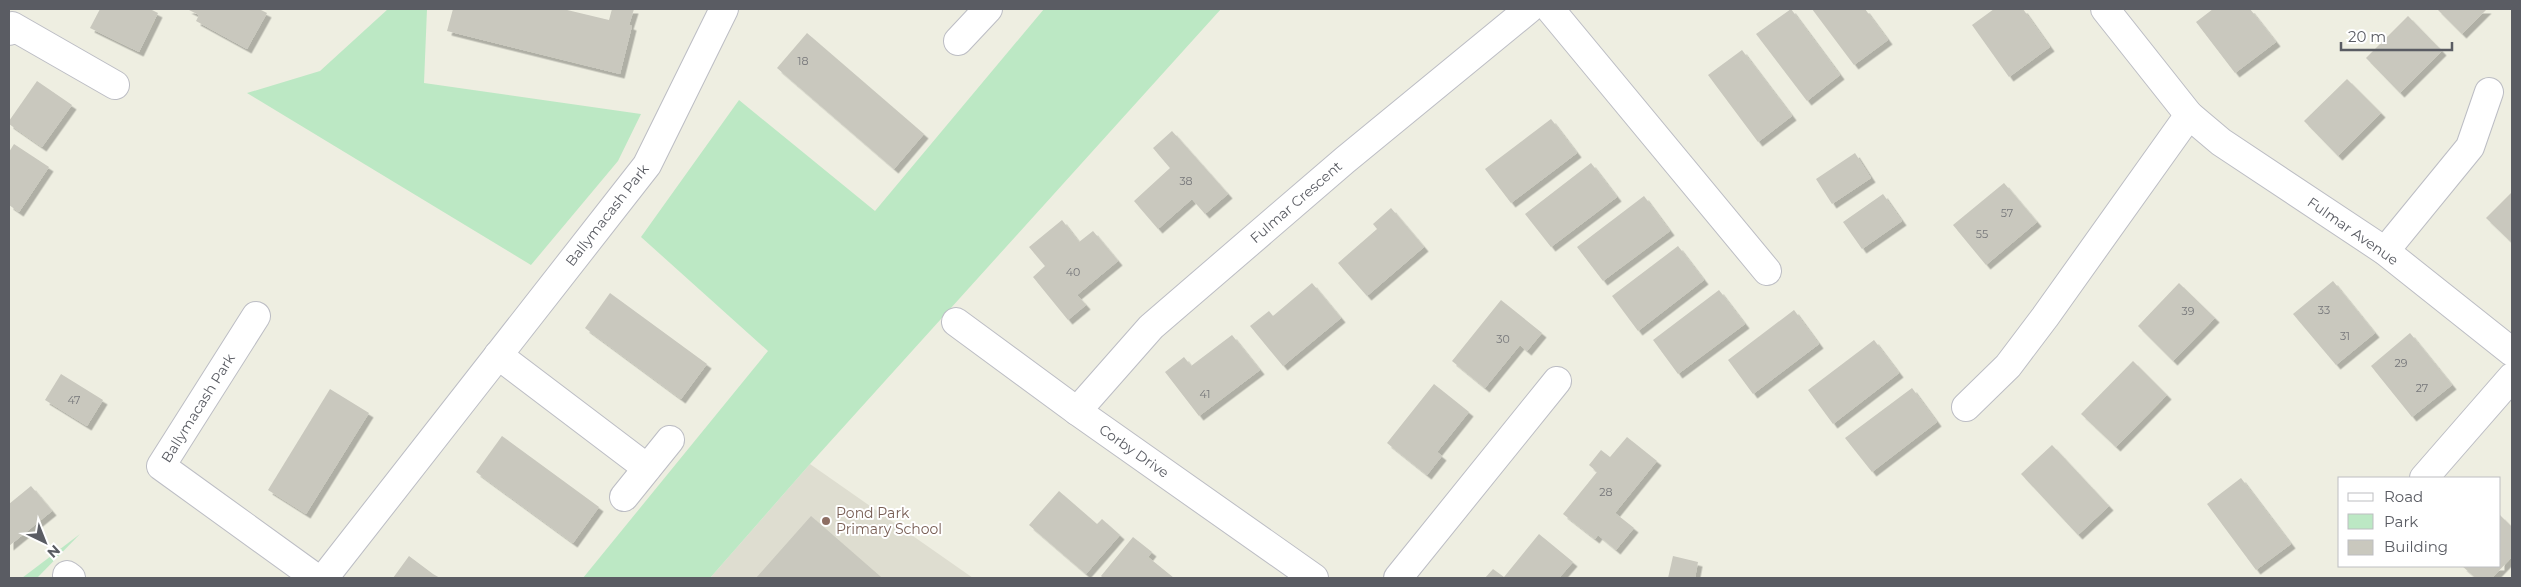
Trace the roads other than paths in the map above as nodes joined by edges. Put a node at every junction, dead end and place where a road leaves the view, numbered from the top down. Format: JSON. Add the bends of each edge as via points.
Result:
{"nodes":[{"id":1,"x":724,"y":9,"type":"edge"},
{"id":2,"x":988,"y":9,"type":"edge"},
{"id":3,"x":1530,"y":9,"type":"edge"},
{"id":4,"x":1550,"y":9,"type":"edge"},
{"id":5,"x":2105,"y":9,"type":"edge"},
{"id":6,"x":9,"y":31,"type":"edge"},
{"id":7,"x":958,"y":42,"type":"dead end"},
{"id":8,"x":115,"y":84,"type":"dead end"},
{"id":9,"x":2489,"y":92,"type":"dead end"},
{"id":10,"x":2190,"y":115,"type":"junction"},
{"id":11,"x":2385,"y":251,"type":"junction"},
{"id":12,"x":1767,"y":271,"type":"dead end"},
{"id":13,"x":256,"y":316,"type":"dead end"},
{"id":14,"x":956,"y":322,"type":"dead end"},
{"id":15,"x":2512,"y":352,"type":"edge"},
{"id":16,"x":498,"y":355,"type":"junction"},
{"id":17,"x":2512,"y":377,"type":"edge"},
{"id":18,"x":1557,"y":381,"type":"dead end"},
{"id":19,"x":1966,"y":407,"type":"dead end"},
{"id":20,"x":1077,"y":411,"type":"junction"},
{"id":21,"x":670,"y":440,"type":"dead end"},
{"id":22,"x":647,"y":468,"type":"junction"},
{"id":23,"x":2425,"y":477,"type":"edge"},
{"id":24,"x":624,"y":497,"type":"dead end"},
{"id":25,"x":316,"y":578,"type":"edge"},
{"id":26,"x":324,"y":578,"type":"edge"},
{"id":27,"x":1314,"y":578,"type":"edge"},
{"id":28,"x":1398,"y":578,"type":"edge"}],
"edges":[{"from":1,"to":16,"type":"street","name":"Ballymacash Park","via":[[647,165]]},
{"from":2,"to":7,"type":"street"},
{"from":3,"to":20,"type":"street","name":"Fulmar Crescent","via":[[1345,160],[1151,327]]},
{"from":4,"to":12,"type":"street"},
{"from":5,"to":10,"type":"street","name":"Fulmar Avenue"},
{"from":6,"to":8,"type":"street","via":[[12,26]]},
{"from":9,"to":11,"type":"street","via":[[2470,147]]},
{"from":10,"to":11,"type":"street","name":"Fulmar Avenue","via":[[2221,142]]},
{"from":10,"to":19,"type":"street","via":[[2008,366]]},
{"from":11,"to":15,"type":"street","name":"Fulmar Avenue"},
{"from":13,"to":25,"type":"street","name":"Ballymacash Park","via":[[161,466]]},
{"from":14,"to":20,"type":"street","name":"Corby Drive"},
{"from":16,"to":22,"type":"street"},
{"from":16,"to":26,"type":"street","name":"Ballymacash Park"},
{"from":17,"to":23,"type":"street"},
{"from":18,"to":28,"type":"street"},
{"from":20,"to":27,"type":"street","name":"Corby Drive"},
{"from":21,"to":22,"type":"street"},
{"from":22,"to":24,"type":"street"}]}
